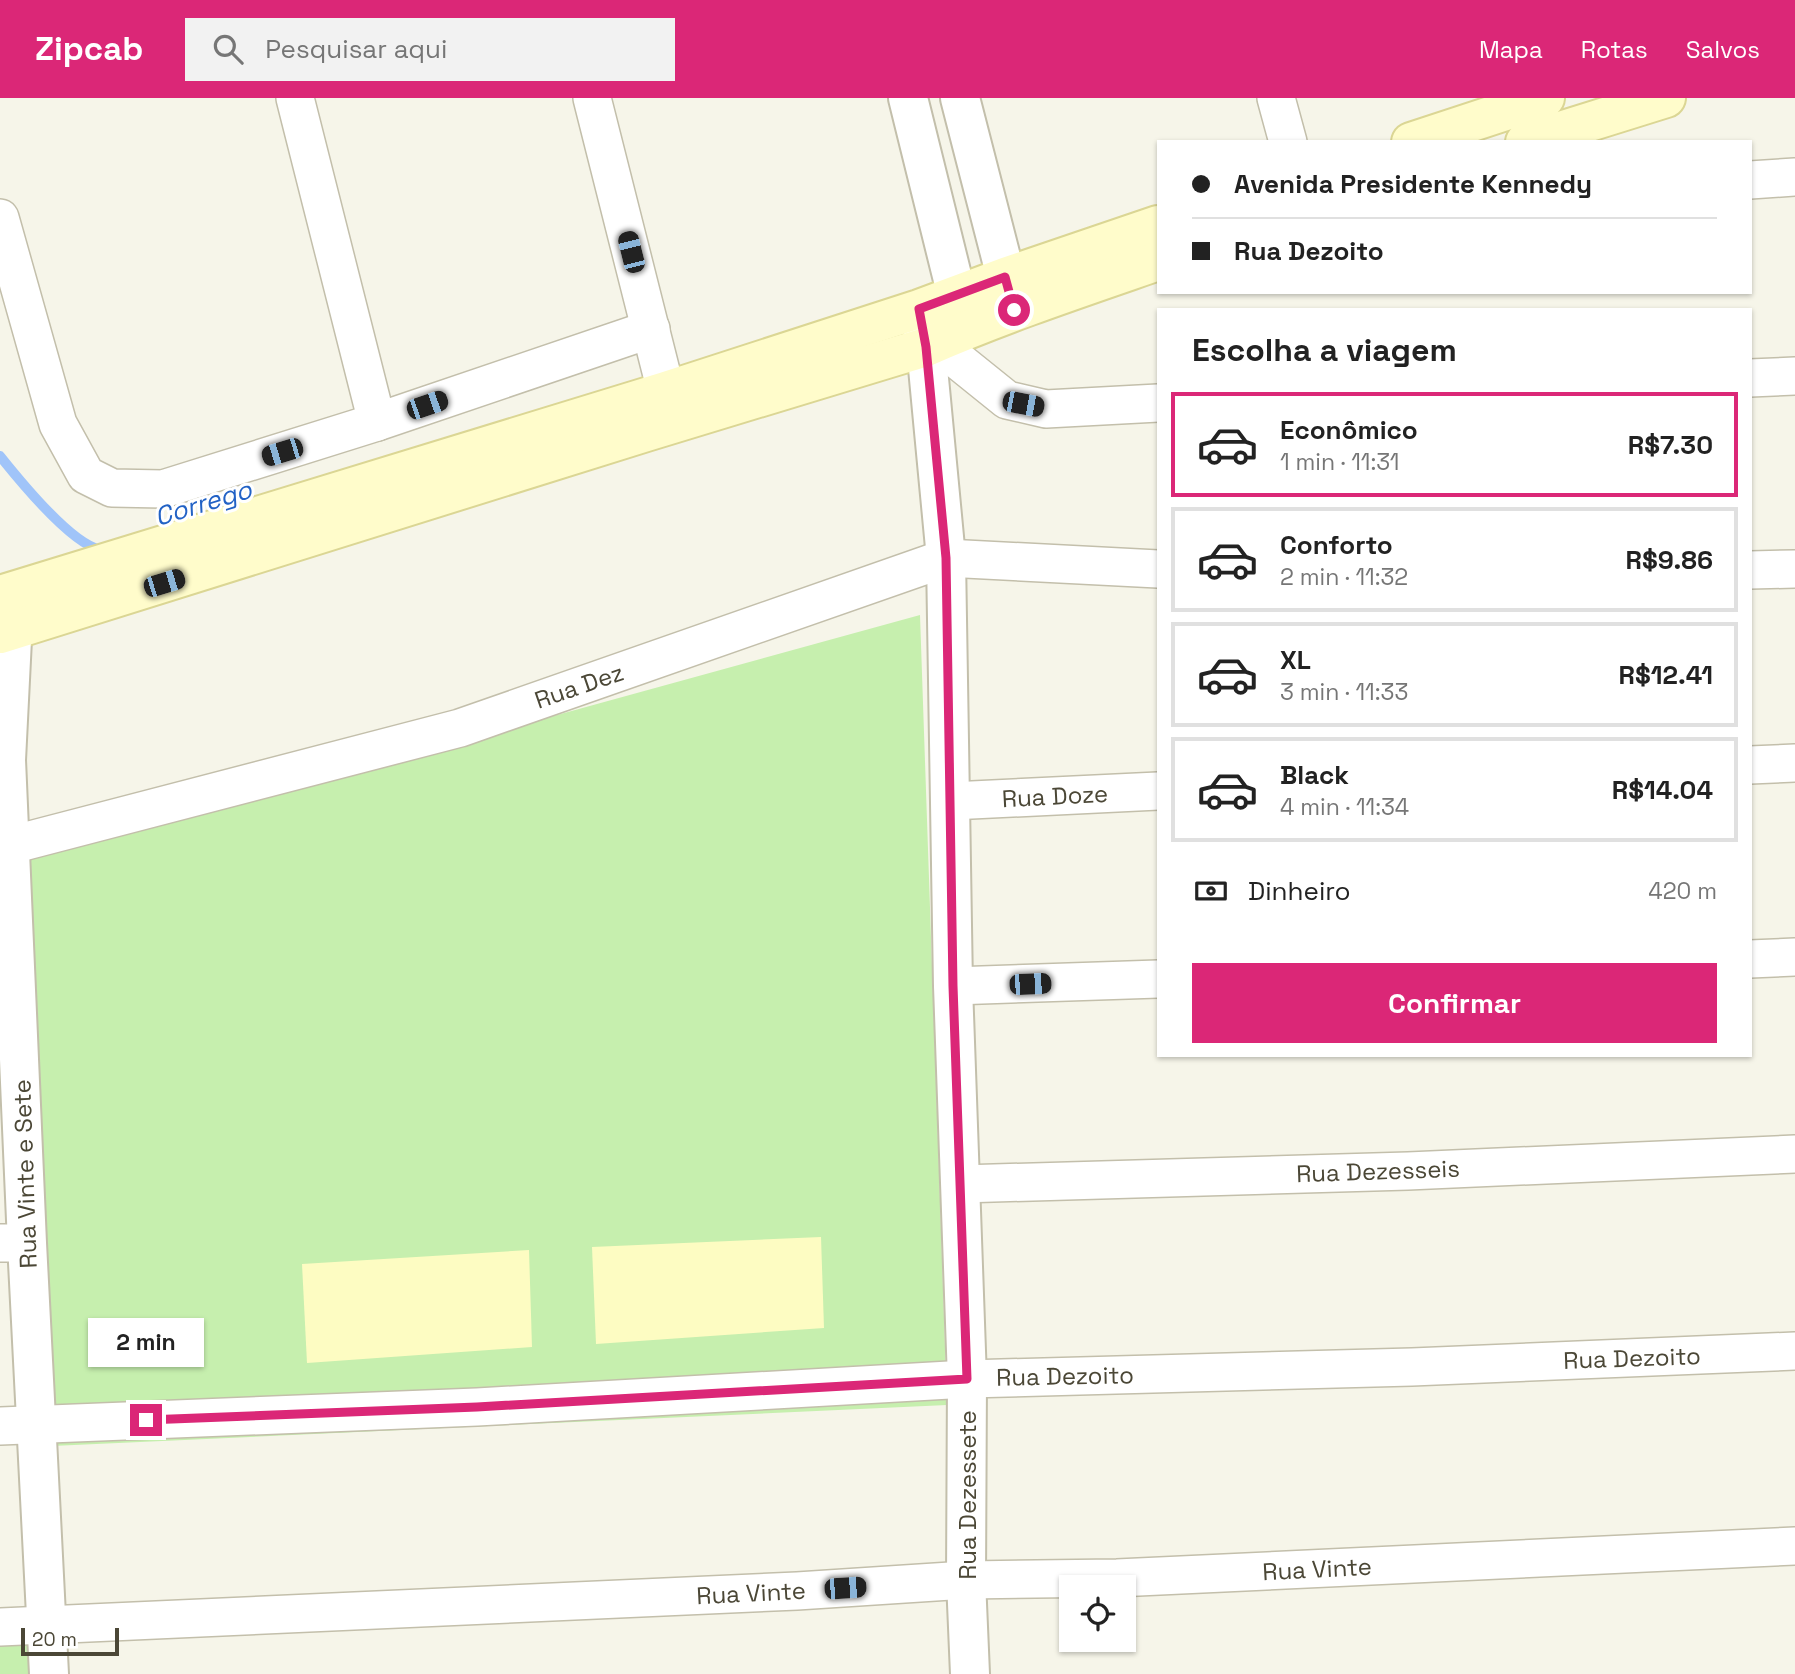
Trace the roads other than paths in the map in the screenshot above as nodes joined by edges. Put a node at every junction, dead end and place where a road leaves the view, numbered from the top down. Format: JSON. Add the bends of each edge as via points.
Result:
{"nodes":[{"id":1,"x":295,"y":98,"type":"edge"},
{"id":2,"x":592,"y":98,"type":"edge"},
{"id":3,"x":908,"y":98,"type":"edge"},
{"id":4,"x":960,"y":98,"type":"edge"},
{"id":5,"x":1276,"y":98,"type":"edge"},
{"id":6,"x":1545,"y":98,"type":"edge"},
{"id":7,"x":1666,"y":98,"type":"edge"},
{"id":8,"x":1594,"y":132,"type":"edge"},
{"id":9,"x":1286,"y":140,"type":"edge"},
{"id":10,"x":1416,"y":140,"type":"edge"},
{"id":11,"x":1539,"y":140,"type":"edge"},
{"id":12,"x":1795,"y":177,"type":"edge"},
{"id":13,"x":1752,"y":180,"type":"edge"},
{"id":14,"x":0,"y":218,"type":"edge"},
{"id":15,"x":1157,"y":225,"type":"edge"},
{"id":16,"x":1157,"y":261,"type":"edge"},
{"id":17,"x":1010,"y":294,"type":"junction"},
{"id":18,"x":941,"y":325,"type":"junction"},
{"id":19,"x":651,"y":329,"type":"junction"},
{"id":20,"x":1795,"y":376,"type":"edge"},
{"id":21,"x":1752,"y":378,"type":"edge"},
{"id":22,"x":666,"y":391,"type":"junction"},
{"id":23,"x":1157,"y":403,"type":"edge"},
{"id":24,"x":377,"y":422,"type":"junction"},
{"id":25,"x":946,"y":558,"type":"junction"},
{"id":26,"x":1157,"y":569,"type":"edge"},
{"id":27,"x":1795,"y":569,"type":"edge"},
{"id":28,"x":1752,"y":570,"type":"edge"},
{"id":29,"x":6,"y":613,"type":"edge"},
{"id":30,"x":1795,"y":763,"type":"edge"},
{"id":31,"x":1752,"y":765,"type":"edge"},
{"id":32,"x":1157,"y":791,"type":"edge"},
{"id":33,"x":951,"y":801,"type":"junction"},
{"id":34,"x":5,"y":845,"type":"edge"},
{"id":35,"x":1795,"y":957,"type":"edge"},
{"id":36,"x":1752,"y":959,"type":"edge"},
{"id":37,"x":1157,"y":979,"type":"edge"},
{"id":38,"x":953,"y":986,"type":"junction"},
{"id":39,"x":10,"y":1039,"type":"edge"},
{"id":40,"x":1795,"y":1154,"type":"edge"},
{"id":41,"x":961,"y":1184,"type":"junction"},
{"id":42,"x":14,"y":1243,"type":"edge"},
{"id":43,"x":1795,"y":1351,"type":"edge"},
{"id":44,"x":967,"y":1379,"type":"junction"},
{"id":45,"x":18,"y":1425,"type":"edge"},
{"id":46,"x":1795,"y":1546,"type":"edge"},
{"id":47,"x":966,"y":1580,"type":"junction"},
{"id":48,"x":47,"y":1624,"type":"junction"},
{"id":49,"x":0,"y":1627,"type":"edge"},
{"id":50,"x":49,"y":1674,"type":"edge"},
{"id":51,"x":970,"y":1674,"type":"edge"}],
"edges":[{"from":1,"to":24,"type":"street"},
{"from":2,"to":19,"type":"street"},
{"from":3,"to":18,"type":"street","name":"Rua Dezessete"},
{"from":4,"to":17,"type":"street"},
{"from":5,"to":9,"type":"street"},
{"from":6,"to":10,"type":"main road"},
{"from":7,"to":8,"type":"main road"},
{"from":8,"to":11,"type":"main road"},
{"from":12,"to":13,"type":"street"},
{"from":14,"to":24,"type":"street","via":[[58,424],[86,475],[112,488],[163,489]]},
{"from":15,"to":17,"type":"main road"},
{"from":16,"to":17,"type":"main road"},
{"from":17,"to":18,"type":"main road"},
{"from":18,"to":22,"type":"main road"},
{"from":18,"to":23,"type":"street","via":[[1007,400],[1046,409]]},
{"from":18,"to":25,"type":"street","name":"Rua Dezessete"},
{"from":18,"to":29,"type":"main road","via":[[646,432]]},
{"from":19,"to":22,"type":"street"},
{"from":19,"to":24,"type":"street"},
{"from":20,"to":21,"type":"street"},
{"from":22,"to":29,"type":"main road"},
{"from":25,"to":26,"type":"street","name":"Rua Dez"},
{"from":25,"to":33,"type":"street","name":"Rua Dezessete"},
{"from":25,"to":34,"type":"street","name":"Rua Dez","via":[[460,728]]},
{"from":27,"to":28,"type":"street"},
{"from":29,"to":34,"type":"street","name":"Rua Vinte e Sete"},
{"from":30,"to":31,"type":"street"},
{"from":32,"to":33,"type":"street","name":"Rua Doze"},
{"from":33,"to":38,"type":"street","name":"Rua Dezessete"},
{"from":34,"to":39,"type":"street","name":"Rua Vinte e Sete"},
{"from":35,"to":36,"type":"street"},
{"from":37,"to":38,"type":"street"},
{"from":38,"to":41,"type":"street","name":"Rua Dezessete"},
{"from":39,"to":42,"type":"street","name":"Rua Vinte e Sete"},
{"from":40,"to":41,"type":"street","name":"Rua Dezesseis"},
{"from":41,"to":44,"type":"street","name":"Rua Dezessete"},
{"from":42,"to":45,"type":"street","name":"Rua Vinte e Sete"},
{"from":43,"to":44,"type":"street","name":"Rua Dezoito","via":[[1398,1368]]},
{"from":44,"to":45,"type":"street","name":"Rua Dezoito","via":[[477,1407]]},
{"from":44,"to":47,"type":"street","name":"Rua Dezessete"},
{"from":45,"to":48,"type":"street","name":"Rua Vinte e Sete"},
{"from":46,"to":47,"type":"street","name":"Rua Vinte","via":[[1117,1578]]},
{"from":47,"to":48,"type":"street","name":"Rua Vinte"},
{"from":47,"to":51,"type":"street","name":"Rua Dezessete"},
{"from":48,"to":49,"type":"street","name":"Rua Vinte"},
{"from":48,"to":50,"type":"street","name":"Rua Vinte e Sete"}]}
